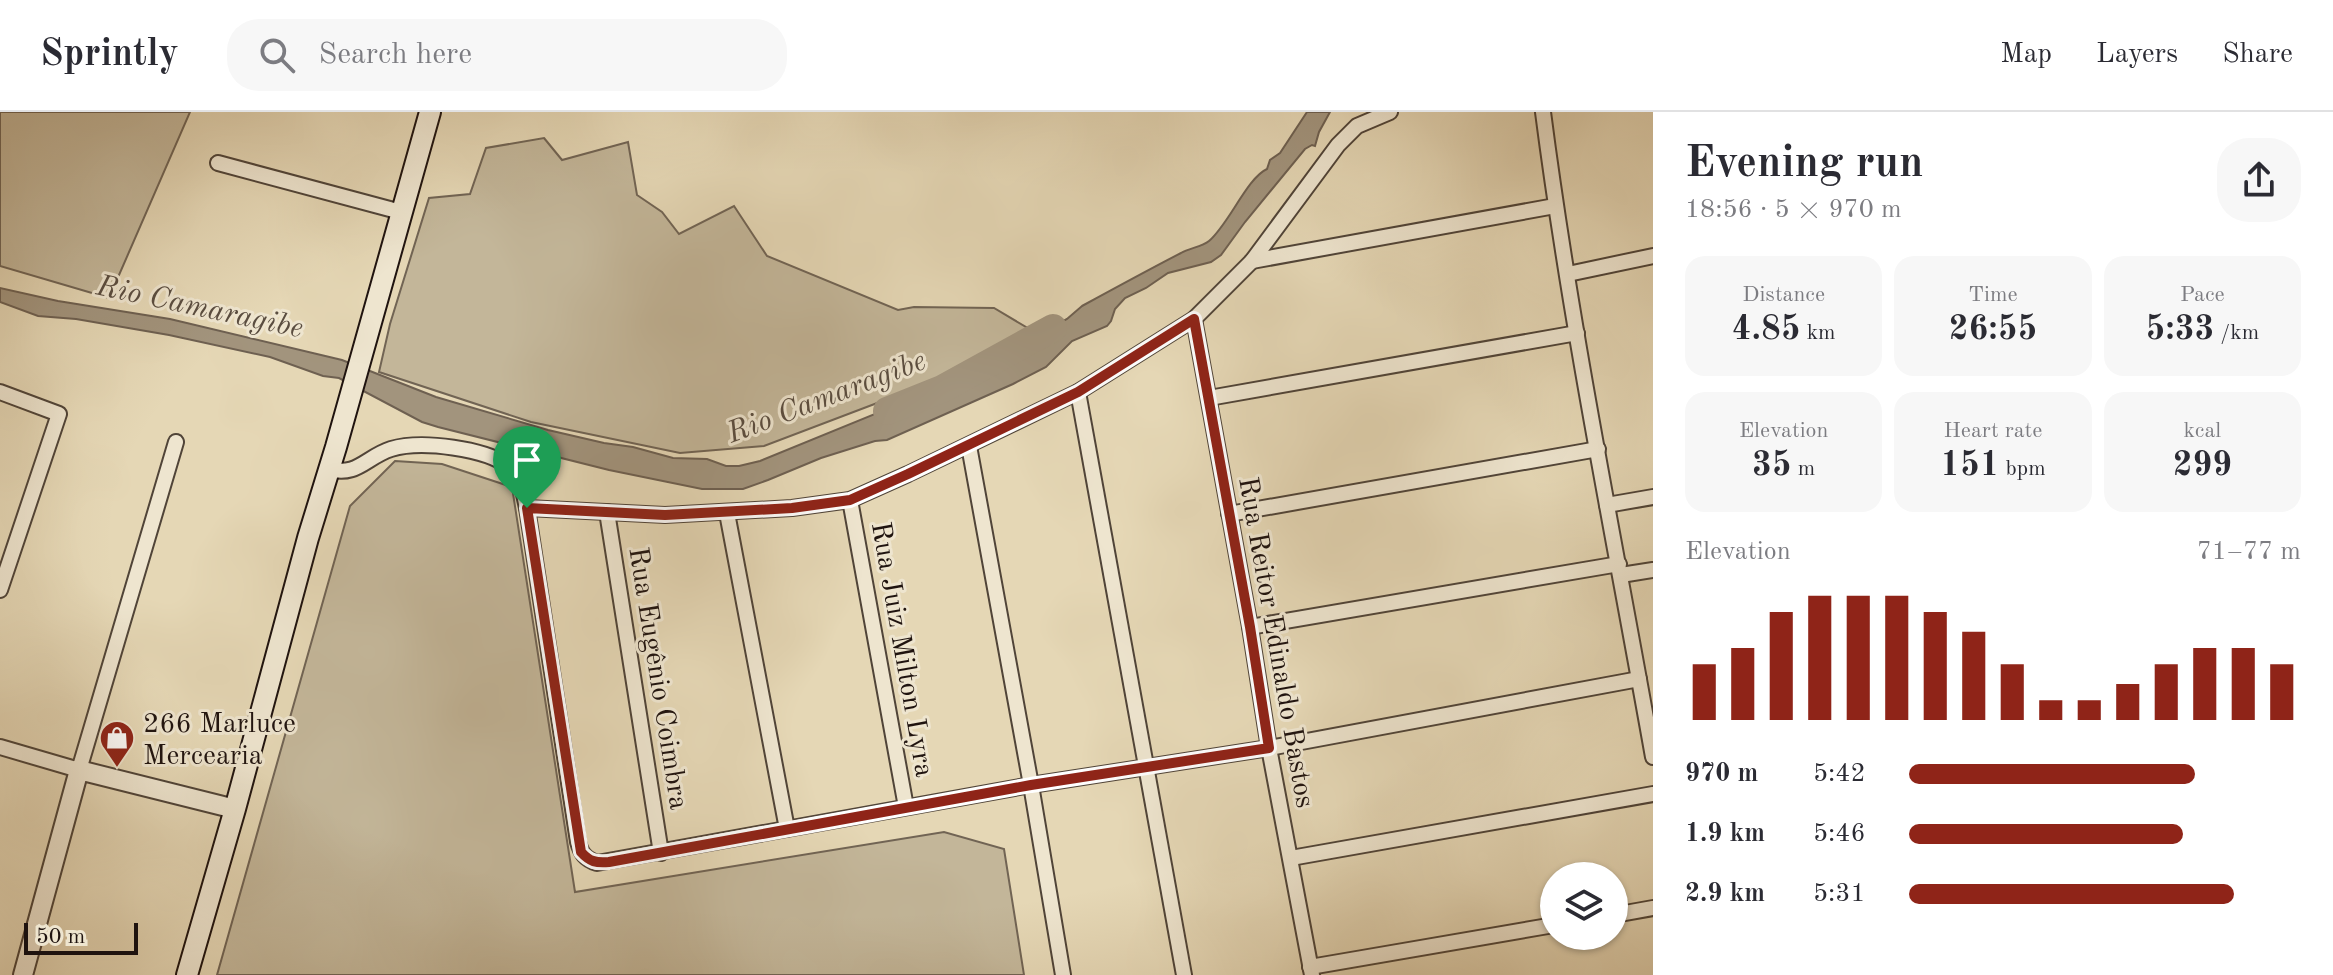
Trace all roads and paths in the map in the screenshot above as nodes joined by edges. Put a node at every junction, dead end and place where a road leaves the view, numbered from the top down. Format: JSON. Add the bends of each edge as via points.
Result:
{"nodes":[{"id":1,"x":430,"y":112,"type":"edge"},
{"id":2,"x":1390,"y":112,"type":"edge"},
{"id":3,"x":1543,"y":112,"type":"edge"},
{"id":4,"x":218,"y":163,"type":"dead end"},
{"id":5,"x":1555,"y":206,"type":"junction"},
{"id":6,"x":401,"y":212,"type":"junction"},
{"id":7,"x":1653,"y":256,"type":"edge"},
{"id":8,"x":1252,"y":261,"type":"junction"},
{"id":9,"x":1568,"y":274,"type":"junction"},
{"id":10,"x":1194,"y":319,"type":"junction"},
{"id":11,"x":1577,"y":333,"type":"junction"},
{"id":12,"x":0,"y":392,"type":"edge"},
{"id":13,"x":1078,"y":392,"type":"junction"},
{"id":14,"x":1209,"y":398,"type":"junction"},
{"id":15,"x":176,"y":442,"type":"dead end"},
{"id":16,"x":969,"y":446,"type":"junction"},
{"id":17,"x":1598,"y":449,"type":"junction"},
{"id":18,"x":329,"y":469,"type":"junction"},
{"id":19,"x":1653,"y":497,"type":"edge"},
{"id":20,"x":850,"y":500,"type":"junction"},
{"id":21,"x":1607,"y":505,"type":"junction"},
{"id":22,"x":527,"y":508,"type":"junction"},
{"id":23,"x":607,"y":512,"type":"junction"},
{"id":24,"x":727,"y":513,"type":"junction"},
{"id":25,"x":1229,"y":514,"type":"junction"},
{"id":26,"x":1620,"y":570,"type":"junction"},
{"id":27,"x":1653,"y":570,"type":"edge"},
{"id":28,"x":0,"y":590,"type":"edge"},
{"id":29,"x":1250,"y":627,"type":"junction"},
{"id":30,"x":1639,"y":679,"type":"junction"},
{"id":31,"x":0,"y":747,"type":"edge"},
{"id":32,"x":1269,"y":748,"type":"junction"},
{"id":33,"x":1653,"y":757,"type":"edge"},
{"id":34,"x":1147,"y":768,"type":"junction"},
{"id":35,"x":79,"y":770,"type":"junction"},
{"id":36,"x":1031,"y":785,"type":"junction"},
{"id":37,"x":1653,"y":794,"type":"edge"},
{"id":38,"x":906,"y":807,"type":"junction"},
{"id":39,"x":235,"y":809,"type":"junction"},
{"id":40,"x":787,"y":829,"type":"junction"},
{"id":41,"x":661,"y":853,"type":"junction"},
{"id":42,"x":1291,"y":858,"type":"junction"},
{"id":43,"x":1653,"y":908,"type":"edge"},
{"id":44,"x":1628,"y":912,"type":"edge"},
{"id":45,"x":1540,"y":928,"type":"edge"},
{"id":46,"x":1311,"y":971,"type":"edge"},
{"id":47,"x":23,"y":975,"type":"edge"},
{"id":48,"x":187,"y":975,"type":"edge"},
{"id":49,"x":1063,"y":975,"type":"edge"},
{"id":50,"x":1184,"y":975,"type":"edge"}],
"edges":[{"from":1,"to":6,"type":"main road"},
{"from":2,"to":8,"type":"street","via":[[1357,126],[1338,145]]},
{"from":3,"to":5,"type":"street"},
{"from":4,"to":6,"type":"street"},
{"from":5,"to":8,"type":"street"},
{"from":5,"to":9,"type":"street"},
{"from":6,"to":18,"type":"main road"},
{"from":7,"to":9,"type":"street"},
{"from":8,"to":10,"type":"street"},
{"from":9,"to":11,"type":"street"},
{"from":10,"to":13,"type":"street"},
{"from":10,"to":14,"type":"street","name":"Rua Reitor Edinaldo Bastos"},
{"from":11,"to":14,"type":"street"},
{"from":11,"to":17,"type":"street"},
{"from":12,"to":28,"type":"street","via":[[59,414]]},
{"from":13,"to":16,"type":"street"},
{"from":13,"to":34,"type":"street"},
{"from":14,"to":25,"type":"street","name":"Rua Reitor Edinaldo Bastos"},
{"from":15,"to":35,"type":"street"},
{"from":16,"to":20,"type":"street"},
{"from":16,"to":36,"type":"street"},
{"from":17,"to":21,"type":"street"},
{"from":17,"to":25,"type":"street"},
{"from":18,"to":22,"type":"street","via":[[352,470],[393,448],[447,446],[511,468]]},
{"from":18,"to":39,"type":"main road"},
{"from":19,"to":21,"type":"street"},
{"from":20,"to":24,"type":"street"},
{"from":20,"to":38,"type":"street","name":"Rua Juiz Milton Lyra"},
{"from":21,"to":26,"type":"street"},
{"from":22,"to":23,"type":"street"},
{"from":22,"to":41,"type":"street","via":[[581,852],[597,863]]},
{"from":23,"to":24,"type":"street"},
{"from":23,"to":41,"type":"street","name":"Rua Eugênio Coimbra"},
{"from":24,"to":40,"type":"street"},
{"from":25,"to":29,"type":"street","name":"Rua Reitor Edinaldo Bastos"},
{"from":26,"to":27,"type":"street"},
{"from":26,"to":29,"type":"street"},
{"from":26,"to":30,"type":"street"},
{"from":29,"to":32,"type":"street","name":"Rua Reitor Edinaldo Bastos"},
{"from":30,"to":32,"type":"street"},
{"from":30,"to":33,"type":"street"},
{"from":31,"to":35,"type":"street"},
{"from":32,"to":34,"type":"street"},
{"from":32,"to":42,"type":"street","name":"Rua Reitor Edinaldo Bastos"},
{"from":34,"to":36,"type":"street"},
{"from":34,"to":50,"type":"street"},
{"from":35,"to":39,"type":"street"},
{"from":35,"to":47,"type":"street"},
{"from":36,"to":38,"type":"street"},
{"from":36,"to":49,"type":"street"},
{"from":37,"to":42,"type":"street"},
{"from":38,"to":40,"type":"street"},
{"from":39,"to":48,"type":"main road"},
{"from":40,"to":41,"type":"street"},
{"from":42,"to":46,"type":"street","name":"Rua Reitor Edinaldo Bastos"},
{"from":43,"to":44,"type":"street"},
{"from":45,"to":46,"type":"street"}]}
